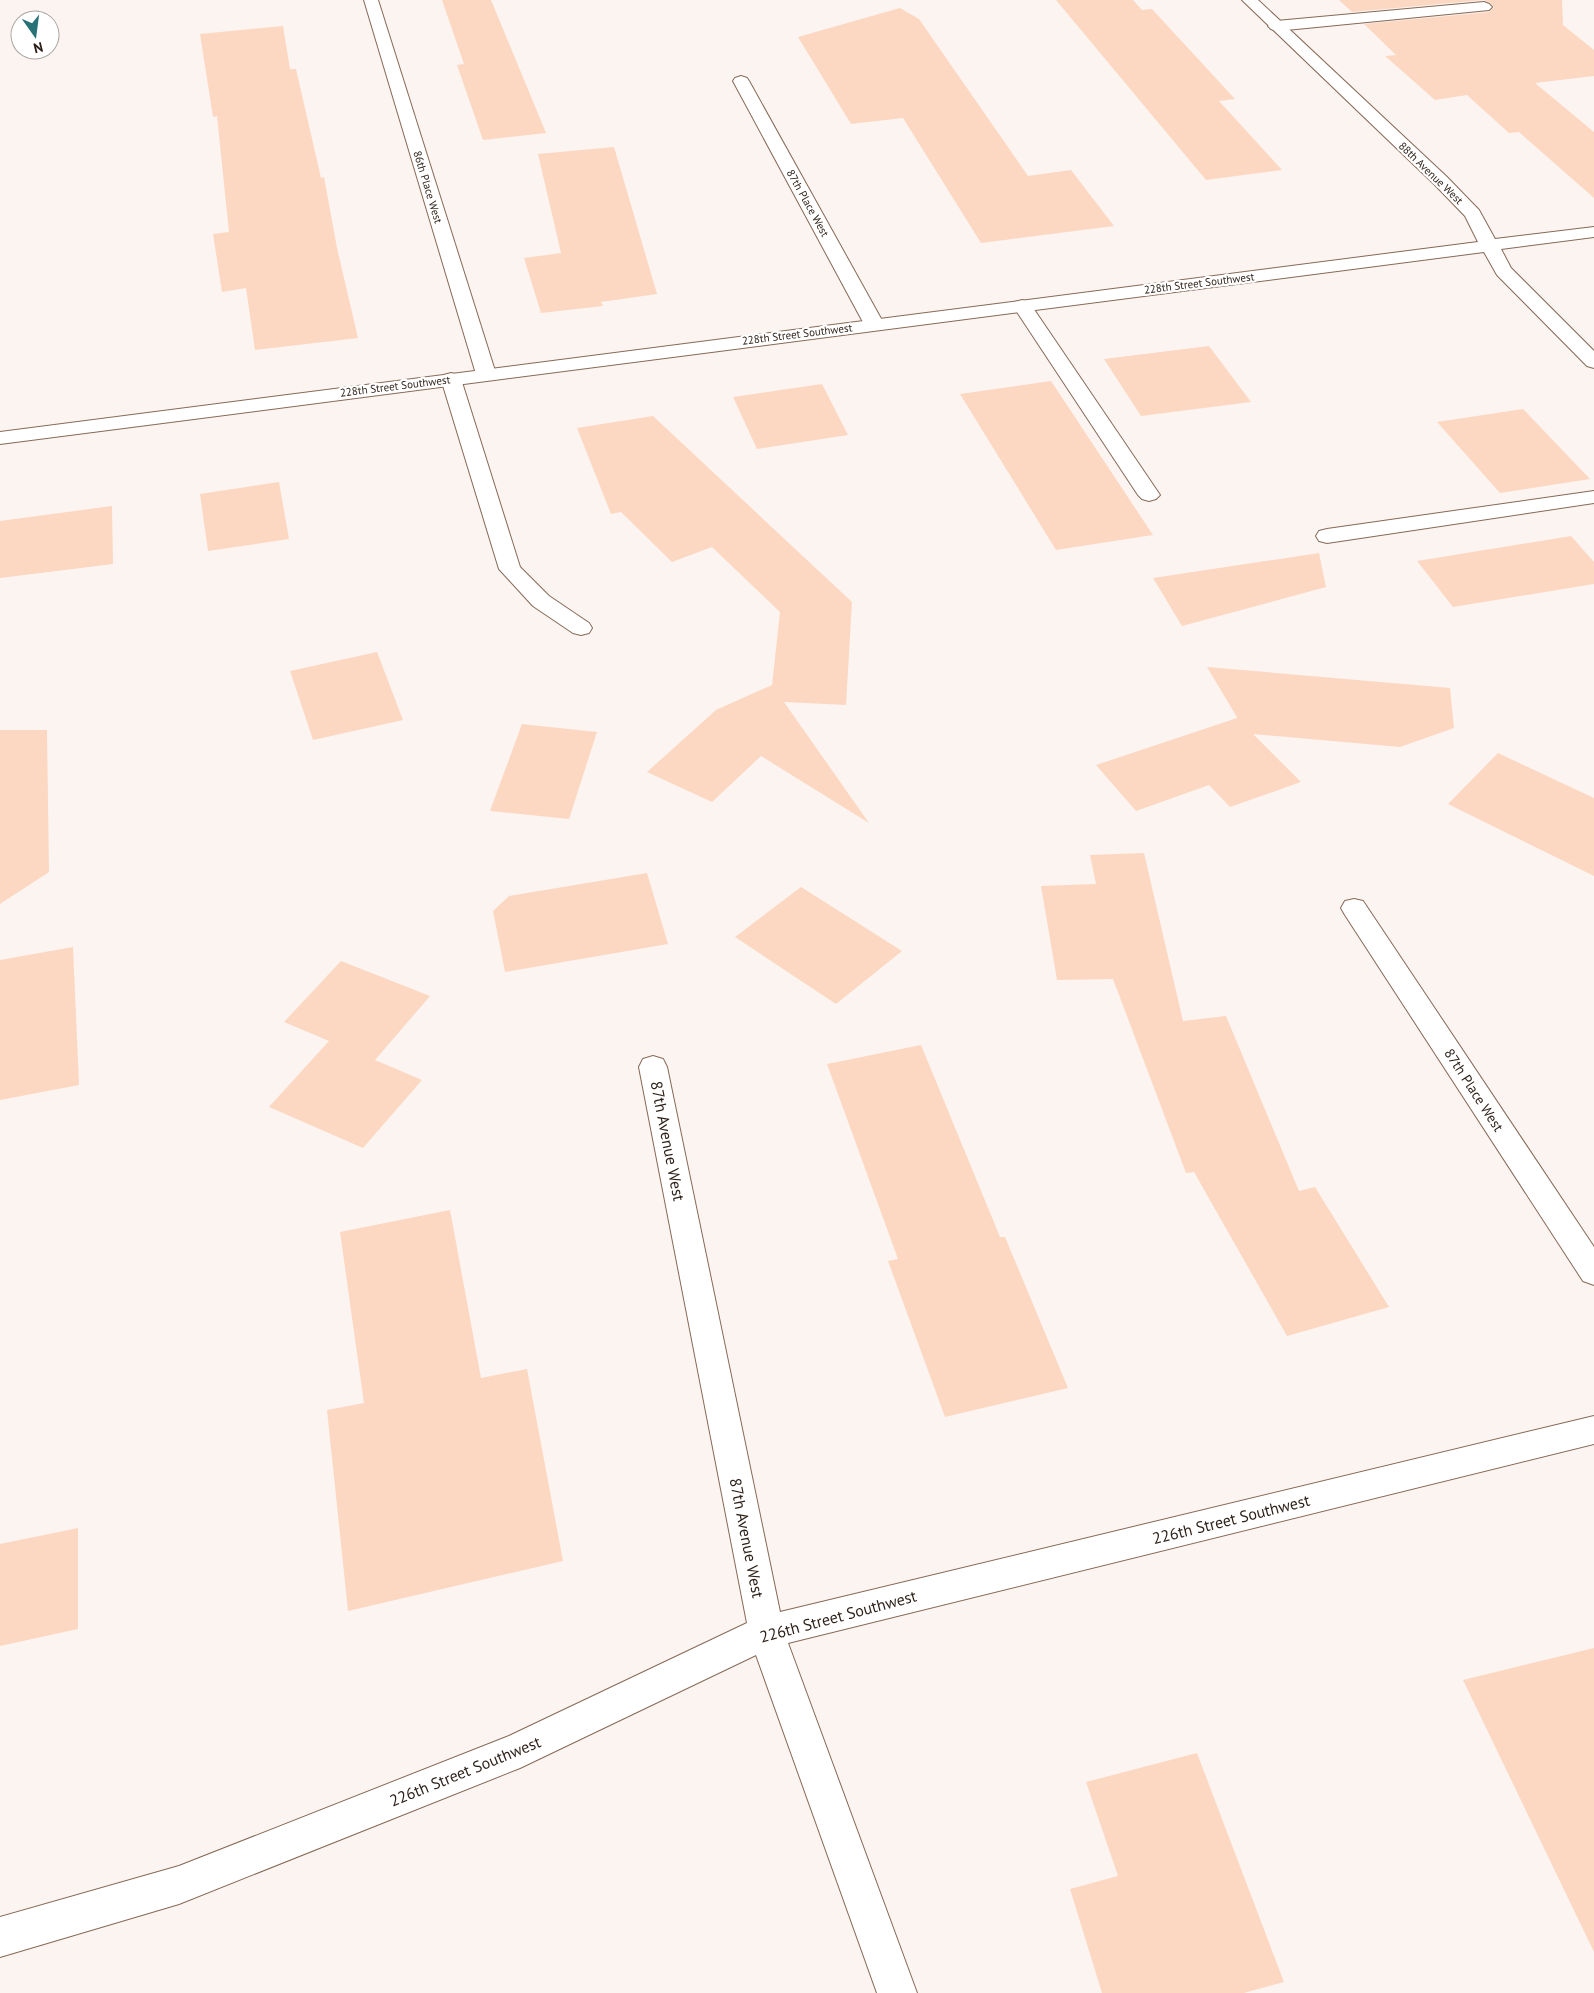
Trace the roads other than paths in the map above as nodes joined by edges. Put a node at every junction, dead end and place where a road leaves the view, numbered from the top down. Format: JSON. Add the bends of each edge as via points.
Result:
{"nodes":[{"id":1,"x":370,"y":0,"type":"edge"},
{"id":2,"x":1249,"y":0,"type":"edge"},
{"id":3,"x":1484,"y":7,"type":"dead end"},
{"id":4,"x":1276,"y":26,"type":"junction"},
{"id":5,"x":741,"y":81,"type":"dead end"},
{"id":6,"x":1594,"y":232,"type":"edge"},
{"id":7,"x":1489,"y":246,"type":"junction"},
{"id":8,"x":1022,"y":306,"type":"junction"},
{"id":9,"x":874,"y":324,"type":"junction"},
{"id":10,"x":1594,"y":362,"type":"edge"},
{"id":11,"x":486,"y":374,"type":"junction"},
{"id":12,"x":451,"y":379,"type":"junction"},
{"id":13,"x":0,"y":438,"type":"edge"},
{"id":14,"x":1149,"y":495,"type":"dead end"},
{"id":15,"x":1594,"y":497,"type":"edge"},
{"id":16,"x":1327,"y":536,"type":"dead end"},
{"id":17,"x":582,"y":628,"type":"dead end"},
{"id":18,"x":1354,"y":908,"type":"dead end"},
{"id":19,"x":653,"y":1067,"type":"dead end"},
{"id":20,"x":1594,"y":1272,"type":"edge"},
{"id":21,"x":1594,"y":1430,"type":"edge"},
{"id":22,"x":766,"y":1632,"type":"junction"},
{"id":23,"x":0,"y":1937,"type":"edge"},
{"id":24,"x":897,"y":1993,"type":"edge"}],
"edges":[{"from":1,"to":11,"type":"street","name":"86th Place West"},
{"from":2,"to":4,"type":"street","name":"88th Avenue West"},
{"from":3,"to":4,"type":"street"},
{"from":4,"to":7,"type":"street","name":"88th Avenue West","via":[[1442,181],[1473,214]]},
{"from":5,"to":9,"type":"street","name":"87th Place West"},
{"from":6,"to":7,"type":"street","name":"228th Street Southwest"},
{"from":7,"to":8,"type":"street","name":"228th Street Southwest"},
{"from":7,"to":10,"type":"street","name":"88th Avenue West","via":[[1503,271]]},
{"from":8,"to":9,"type":"street","name":"228th Street Southwest"},
{"from":8,"to":14,"type":"street"},
{"from":9,"to":11,"type":"street","name":"228th Street Southwest"},
{"from":11,"to":12,"type":"street","name":"228th Street Southwest"},
{"from":12,"to":13,"type":"street","name":"228th Street Southwest"},
{"from":12,"to":17,"type":"street","via":[[510,570],[540,601]]},
{"from":15,"to":16,"type":"street"},
{"from":18,"to":20,"type":"street","name":"87th Place West"},
{"from":19,"to":22,"type":"street","name":"87th Avenue West"},
{"from":21,"to":22,"type":"street","name":"226th Street Southwest"},
{"from":22,"to":23,"type":"street","name":"226th Street Southwest","via":[[520,1750],[179,1885]]},
{"from":22,"to":24,"type":"street","name":"87th Avenue West"}]}
